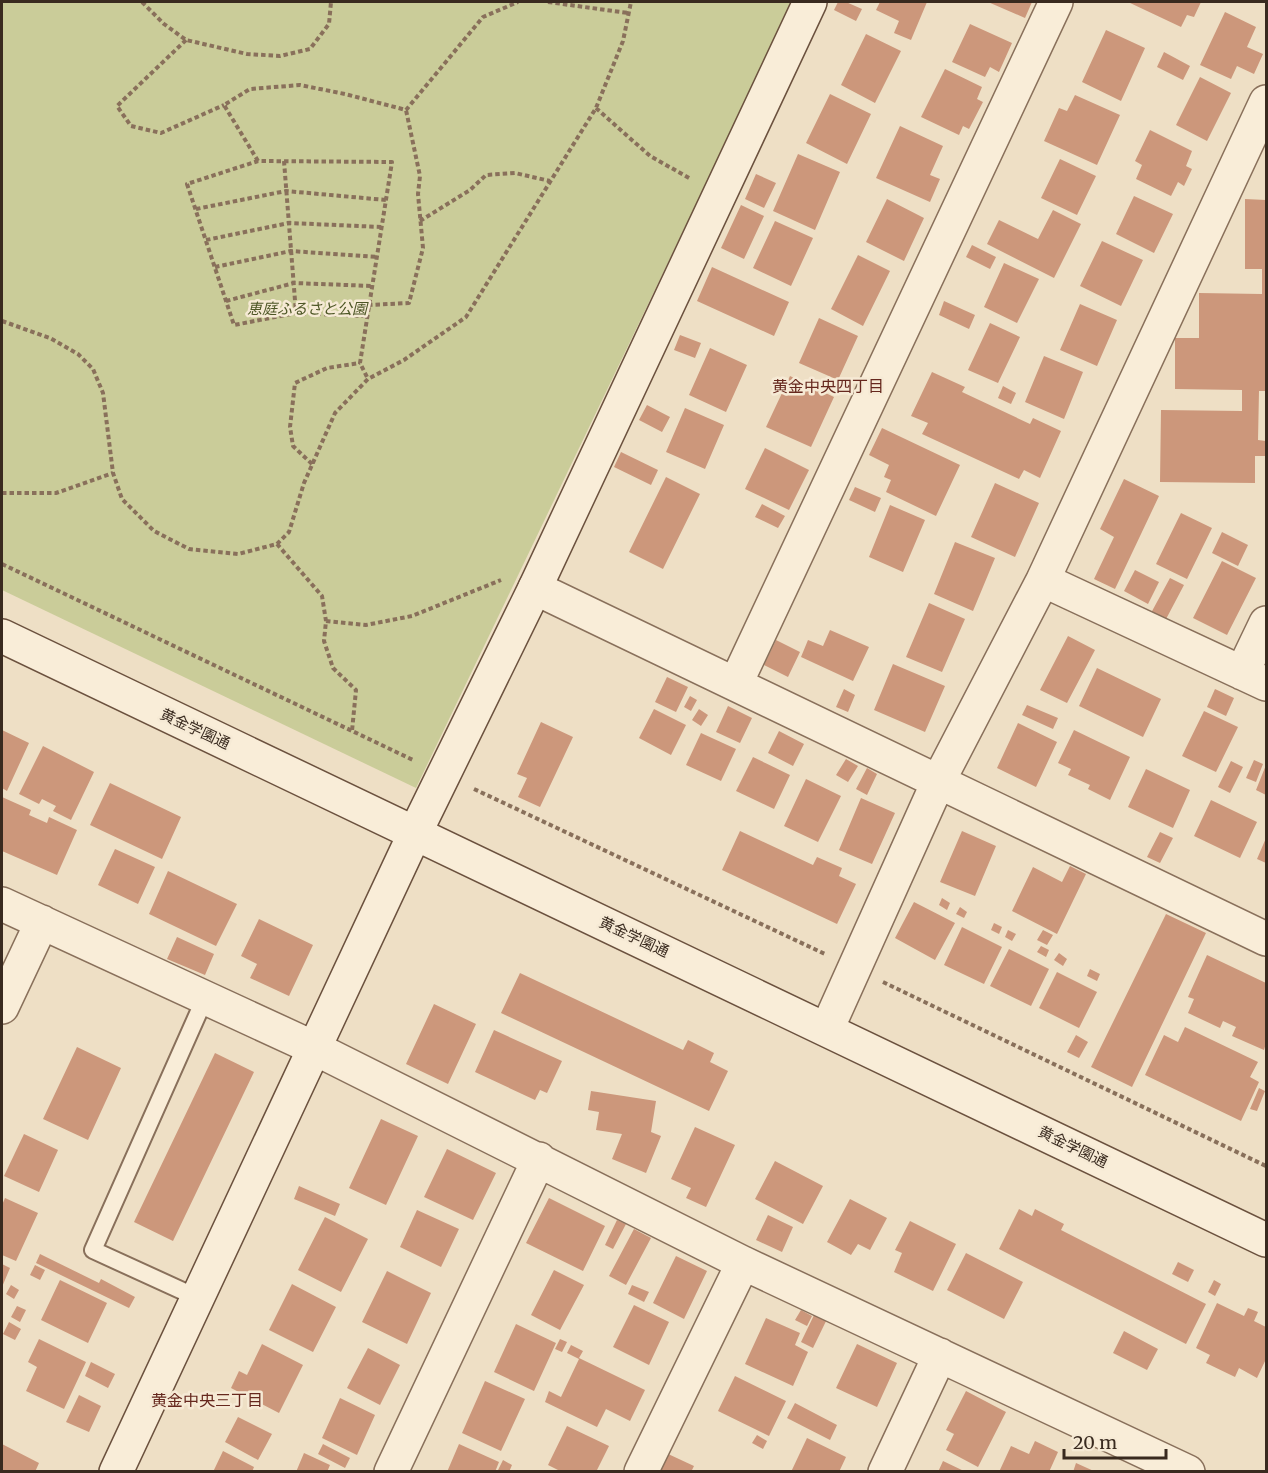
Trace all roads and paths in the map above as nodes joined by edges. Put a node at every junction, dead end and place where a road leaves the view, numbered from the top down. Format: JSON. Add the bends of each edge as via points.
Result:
{"nodes":[{"id":1,"x":141,"y":2,"type":"edge"},
{"id":2,"x":331,"y":2,"type":"edge"},
{"id":3,"x":518,"y":2,"type":"edge"},
{"id":4,"x":548,"y":2,"type":"edge"},
{"id":5,"x":631,"y":2,"type":"edge"},
{"id":6,"x":810,"y":2,"type":"edge"},
{"id":7,"x":1056,"y":2,"type":"edge"},
{"id":8,"x":628,"y":13,"type":"junction"},
{"id":9,"x":186,"y":40,"type":"junction"},
{"id":10,"x":1266,"y":102,"type":"edge"},
{"id":11,"x":224,"y":105,"type":"junction"},
{"id":12,"x":596,"y":108,"type":"junction"},
{"id":13,"x":406,"y":110,"type":"junction"},
{"id":14,"x":258,"y":161,"type":"junction"},
{"id":15,"x":284,"y":161,"type":"junction"},
{"id":16,"x":551,"y":181,"type":"junction"},
{"id":17,"x":697,"y":182,"type":"dead end"},
{"id":18,"x":286,"y":191,"type":"junction"},
{"id":19,"x":386,"y":200,"type":"junction"},
{"id":20,"x":196,"y":209,"type":"junction"},
{"id":21,"x":420,"y":221,"type":"junction"},
{"id":22,"x":289,"y":223,"type":"junction"},
{"id":23,"x":382,"y":227,"type":"junction"},
{"id":24,"x":206,"y":240,"type":"junction"},
{"id":25,"x":291,"y":251,"type":"junction"},
{"id":26,"x":377,"y":257,"type":"junction"},
{"id":27,"x":215,"y":267,"type":"junction"},
{"id":28,"x":294,"y":284,"type":"junction"},
{"id":29,"x":372,"y":286,"type":"junction"},
{"id":30,"x":226,"y":301,"type":"junction"},
{"id":31,"x":368,"y":305,"type":"junction"},
{"id":32,"x":296,"y":313,"type":"junction"},
{"id":33,"x":366,"y":316,"type":"junction"},
{"id":34,"x":2,"y":321,"type":"edge"},
{"id":35,"x":360,"y":363,"type":"junction"},
{"id":36,"x":368,"y":379,"type":"junction"},
{"id":37,"x":312,"y":464,"type":"junction"},
{"id":38,"x":112,"y":473,"type":"junction"},
{"id":39,"x":2,"y":493,"type":"edge"},
{"id":40,"x":277,"y":544,"type":"junction"},
{"id":41,"x":2,"y":564,"type":"edge"},
{"id":42,"x":1043,"y":580,"type":"junction"},
{"id":43,"x":521,"y":583,"type":"junction"},
{"id":44,"x":326,"y":621,"type":"junction"},
{"id":45,"x":1266,"y":623,"type":"edge"},
{"id":46,"x":2,"y":636,"type":"edge"},
{"id":47,"x":1254,"y":679,"type":"edge"},
{"id":48,"x":736,"y":683,"type":"junction"},
{"id":49,"x":352,"y":731,"type":"junction"},
{"id":50,"x":444,"y":775,"type":"junction"},
{"id":51,"x":939,"y":780,"type":"junction"},
{"id":52,"x":415,"y":833,"type":"junction"},
{"id":53,"x":2,"y":904,"type":"edge"},
{"id":54,"x":42,"y":922,"type":"junction"},
{"id":55,"x":1266,"y":939,"type":"edge"},
{"id":56,"x":855,"y":968,"type":"junction"},
{"id":57,"x":206,"y":998,"type":"junction"},
{"id":58,"x":2,"y":1007,"type":"edge"},
{"id":59,"x":827,"y":1029,"type":"junction"},
{"id":60,"x":314,"y":1048,"type":"junction"},
{"id":61,"x":539,"y":1159,"type":"junction"},
{"id":62,"x":1266,"y":1166,"type":"edge"},
{"id":63,"x":1266,"y":1240,"type":"edge"},
{"id":64,"x":744,"y":1263,"type":"junction"},
{"id":65,"x":198,"y":1298,"type":"junction"},
{"id":66,"x":940,"y":1355,"type":"junction"},
{"id":67,"x":116,"y":1472,"type":"edge"},
{"id":68,"x":392,"y":1472,"type":"edge"},
{"id":69,"x":641,"y":1472,"type":"edge"},
{"id":70,"x":885,"y":1472,"type":"edge"},
{"id":71,"x":1188,"y":1472,"type":"edge"}],
"edges":[{"from":1,"to":9,"type":"path"},
{"from":2,"to":9,"type":"path","via":[[329,24],[310,49],[280,56],[247,54]]},
{"from":3,"to":13,"type":"path","via":[[483,17]]},
{"from":4,"to":8,"type":"path"},
{"from":5,"to":8,"type":"path"},
{"from":6,"to":43,"type":"street"},
{"from":7,"to":48,"type":"street"},
{"from":8,"to":12,"type":"path","via":[[623,41]]},
{"from":9,"to":11,"type":"path","via":[[117,106],[131,126],[162,133]]},
{"from":10,"to":42,"type":"street"},
{"from":11,"to":13,"type":"path","via":[[250,89],[300,85]]},
{"from":11,"to":14,"type":"path"},
{"from":12,"to":16,"type":"path"},
{"from":12,"to":17,"type":"path","via":[[650,156]]},
{"from":13,"to":21,"type":"path","via":[[420,176]]},
{"from":14,"to":15,"type":"path"},
{"from":14,"to":20,"type":"path","via":[[187,184]]},
{"from":15,"to":18,"type":"path"},
{"from":15,"to":19,"type":"path","via":[[392,162]]},
{"from":16,"to":21,"type":"path","via":[[515,173],[486,175],[470,190]]},
{"from":16,"to":36,"type":"path","via":[[466,317],[404,360]]},
{"from":18,"to":19,"type":"path"},
{"from":18,"to":20,"type":"path"},
{"from":18,"to":22,"type":"path"},
{"from":19,"to":23,"type":"path"},
{"from":20,"to":24,"type":"path"},
{"from":21,"to":31,"type":"path","via":[[423,248],[409,303]]},
{"from":22,"to":23,"type":"path"},
{"from":22,"to":24,"type":"path"},
{"from":22,"to":25,"type":"path"},
{"from":23,"to":26,"type":"path"},
{"from":24,"to":27,"type":"path"},
{"from":25,"to":26,"type":"path"},
{"from":25,"to":27,"type":"path"},
{"from":25,"to":28,"type":"path"},
{"from":26,"to":29,"type":"path"},
{"from":27,"to":30,"type":"path"},
{"from":28,"to":29,"type":"path"},
{"from":28,"to":30,"type":"path"},
{"from":28,"to":32,"type":"path"},
{"from":29,"to":31,"type":"path"},
{"from":30,"to":32,"type":"path","via":[[234,325]]},
{"from":31,"to":33,"type":"path"},
{"from":32,"to":33,"type":"path"},
{"from":33,"to":35,"type":"path"},
{"from":34,"to":38,"type":"path","via":[[50,338],[78,354],[93,369],[103,393]]},
{"from":35,"to":36,"type":"path"},
{"from":35,"to":37,"type":"path","via":[[327,368],[295,383],[292,446]]},
{"from":36,"to":37,"type":"path","via":[[335,413]]},
{"from":37,"to":40,"type":"path","via":[[289,532]]},
{"from":38,"to":39,"type":"path","via":[[56,493]]},
{"from":38,"to":40,"type":"path","via":[[122,499],[154,531],[189,549],[238,554]]},
{"from":40,"to":44,"type":"path","via":[[322,596]]},
{"from":41,"to":49,"type":"path"},
{"from":42,"to":47,"type":"street"},
{"from":42,"to":51,"type":"street"},
{"from":43,"to":44,"type":"path","via":[[412,616],[366,625]]},
{"from":43,"to":48,"type":"street"},
{"from":43,"to":50,"type":"street"},
{"from":44,"to":49,"type":"path","via":[[324,641],[333,668],[356,690]]},
{"from":45,"to":47,"type":"street"},
{"from":46,"to":52,"type":"street","name":"黄金学園通"},
{"from":48,"to":51,"type":"street"},
{"from":49,"to":50,"type":"path"},
{"from":50,"to":52,"type":"street"},
{"from":50,"to":56,"type":"path"},
{"from":51,"to":55,"type":"street"},
{"from":51,"to":56,"type":"street"},
{"from":52,"to":59,"type":"street","name":"黄金学園通"},
{"from":52,"to":60,"type":"street"},
{"from":53,"to":54,"type":"street"},
{"from":54,"to":57,"type":"street"},
{"from":54,"to":58,"type":"street"},
{"from":56,"to":59,"type":"street"},
{"from":56,"to":62,"type":"path"},
{"from":57,"to":60,"type":"street"},
{"from":57,"to":65,"type":"lane","via":[[93,1250]]},
{"from":59,"to":63,"type":"street","name":"黄金学園通"},
{"from":60,"to":61,"type":"street"},
{"from":60,"to":65,"type":"street"},
{"from":61,"to":64,"type":"street"},
{"from":61,"to":68,"type":"street"},
{"from":64,"to":66,"type":"street"},
{"from":64,"to":69,"type":"street"},
{"from":65,"to":67,"type":"street"},
{"from":66,"to":70,"type":"street"},
{"from":66,"to":71,"type":"street"}]}
